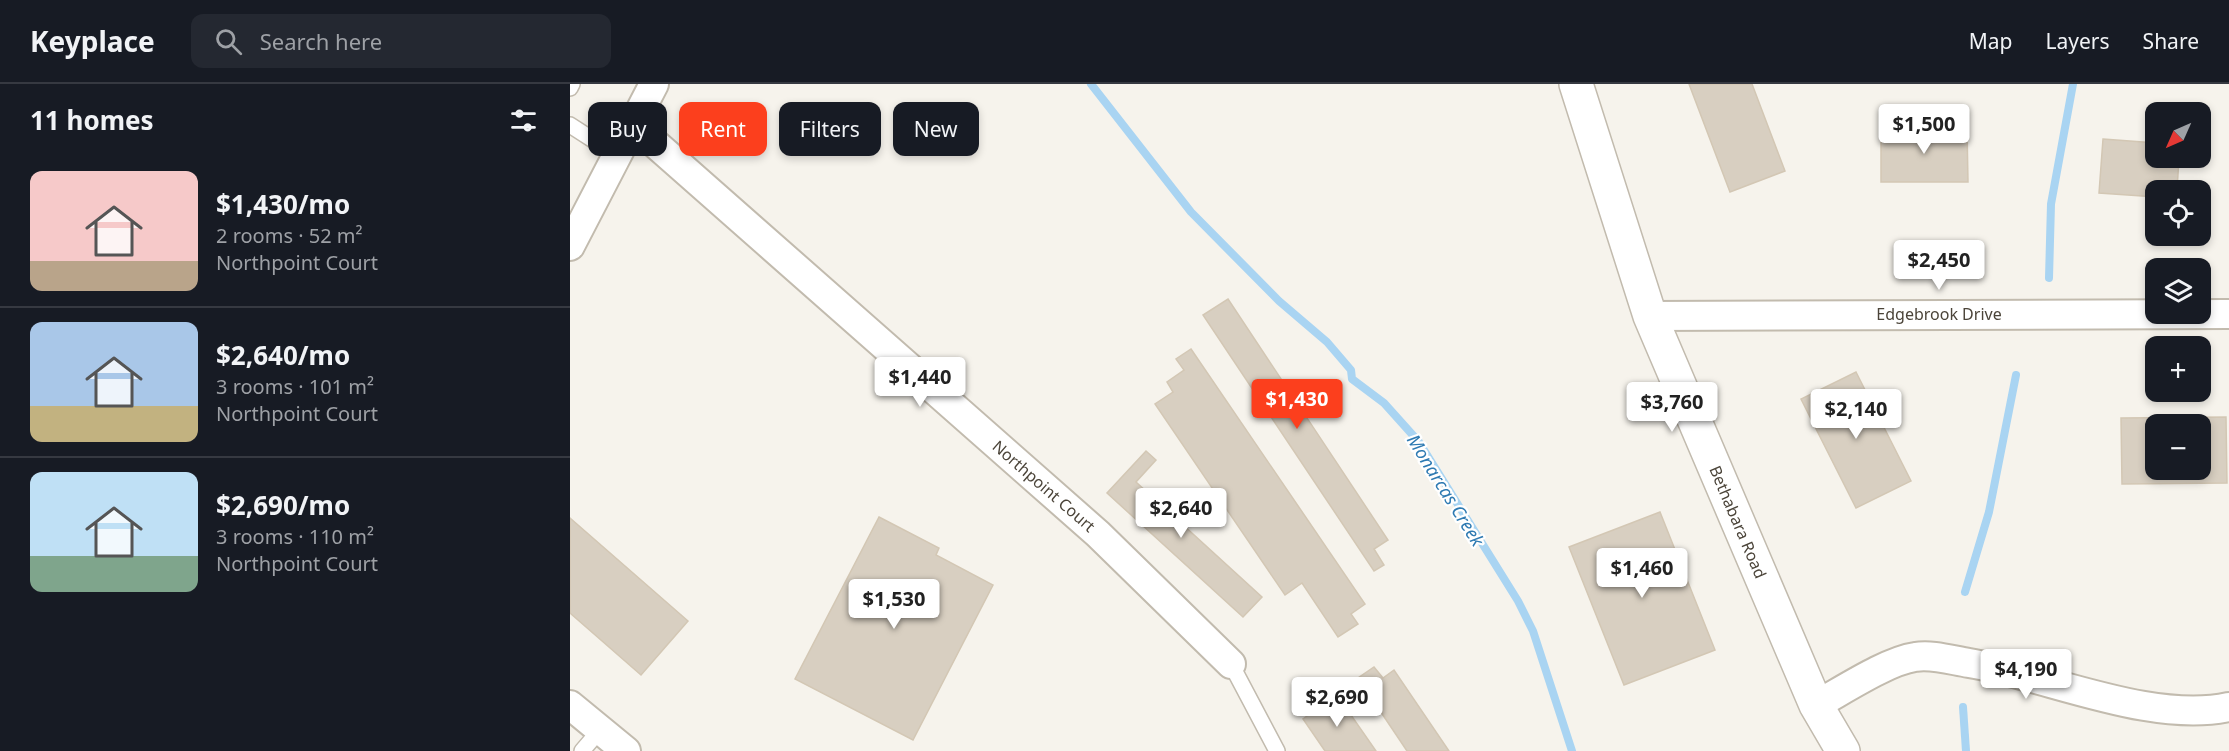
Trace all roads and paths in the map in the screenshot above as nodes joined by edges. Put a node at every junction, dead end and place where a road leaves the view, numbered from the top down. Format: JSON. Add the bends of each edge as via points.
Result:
{"nodes":[{"id":1,"x":572,"y":84,"type":"edge"},
{"id":2,"x":654,"y":84,"type":"edge"},
{"id":3,"x":1576,"y":84,"type":"edge"},
{"id":4,"x":570,"y":88,"type":"edge"},
{"id":5,"x":645,"y":102,"type":"edge"},
{"id":6,"x":570,"y":125,"type":"edge"},
{"id":7,"x":588,"y":137,"type":"edge"},
{"id":8,"x":667,"y":154,"type":"edge"},
{"id":9,"x":618,"y":156,"type":"edge"},
{"id":10,"x":570,"y":246,"type":"edge"},
{"id":11,"x":2229,"y":314,"type":"edge"},
{"id":12,"x":1650,"y":316,"type":"junction"},
{"id":13,"x":1231,"y":664,"type":"joint"},
{"id":14,"x":570,"y":705,"type":"edge"},
{"id":15,"x":1816,"y":705,"type":"junction"},
{"id":16,"x":2229,"y":707,"type":"edge"},
{"id":17,"x":600,"y":730,"type":"junction"},
{"id":18,"x":582,"y":751,"type":"edge"},
{"id":19,"x":626,"y":751,"type":"edge"},
{"id":20,"x":1277,"y":751,"type":"edge"},
{"id":21,"x":1843,"y":751,"type":"edge"}],
"edges":[{"from":1,"to":4,"type":"lane"},
{"from":2,"to":5,"type":"street"},
{"from":3,"to":12,"type":"street","name":"Bethabara Road"},
{"from":6,"to":7,"type":"lane"},
{"from":8,"to":13,"type":"street","name":"Northpoint Court","via":[[1098,534]]},
{"from":9,"to":10,"type":"street"},
{"from":11,"to":12,"type":"street","name":"Edgebrook Drive"},
{"from":12,"to":15,"type":"street","name":"Bethabara Road"},
{"from":13,"to":20,"type":"lane"},
{"from":14,"to":17,"type":"street"},
{"from":15,"to":16,"type":"street","via":[[1899,661],[1924,656],[1988,666],[2169,709]]},
{"from":15,"to":21,"type":"street","name":"Bethabara Road"},
{"from":17,"to":18,"type":"lane"},
{"from":17,"to":19,"type":"street"}]}
